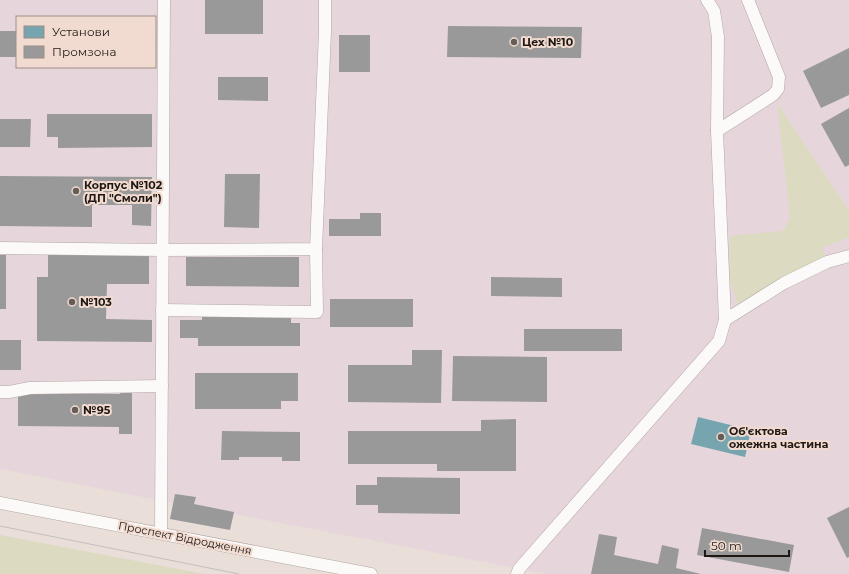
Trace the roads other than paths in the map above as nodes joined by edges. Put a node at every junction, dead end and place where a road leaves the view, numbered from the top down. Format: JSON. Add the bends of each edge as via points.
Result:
{"nodes":[{"id":1,"x":164,"y":0,"type":"edge"},
{"id":2,"x":324,"y":0,"type":"edge"},
{"id":3,"x":707,"y":0,"type":"edge"},
{"id":4,"x":748,"y":0,"type":"edge"},
{"id":5,"x":717,"y":131,"type":"junction"},
{"id":6,"x":0,"y":248,"type":"edge"},
{"id":7,"x":316,"y":249,"type":"junction"},
{"id":8,"x":163,"y":250,"type":"junction"},
{"id":9,"x":849,"y":256,"type":"edge"},
{"id":10,"x":162,"y":310,"type":"junction"},
{"id":11,"x":725,"y":320,"type":"junction"},
{"id":12,"x":162,"y":386,"type":"junction"},
{"id":13,"x":0,"y":392,"type":"edge"},
{"id":14,"x":0,"y":503,"type":"edge"},
{"id":15,"x":161,"y":533,"type":"junction"},
{"id":16,"x":371,"y":574,"type":"edge"},
{"id":17,"x":517,"y":574,"type":"edge"}],
"edges":[{"from":1,"to":8,"type":"street"},
{"from":2,"to":7,"type":"street","via":[[325,32]]},
{"from":3,"to":5,"type":"street","via":[[714,11],[718,37]]},
{"from":4,"to":5,"type":"street","via":[[779,77],[778,89],[773,95]]},
{"from":5,"to":11,"type":"street"},
{"from":6,"to":8,"type":"street"},
{"from":7,"to":8,"type":"street"},
{"from":7,"to":10,"type":"street","via":[[317,312]]},
{"from":8,"to":10,"type":"street"},
{"from":9,"to":11,"type":"street","via":[[827,262],[784,283]]},
{"from":10,"to":12,"type":"street"},
{"from":11,"to":17,"type":"street","via":[[720,341]]},
{"from":12,"to":13,"type":"street","via":[[30,388]]},
{"from":12,"to":15,"type":"street"},
{"from":14,"to":15,"type":"street","name":"Проспект Відродження"},
{"from":15,"to":16,"type":"street","name":"Проспект Відродження"}]}
